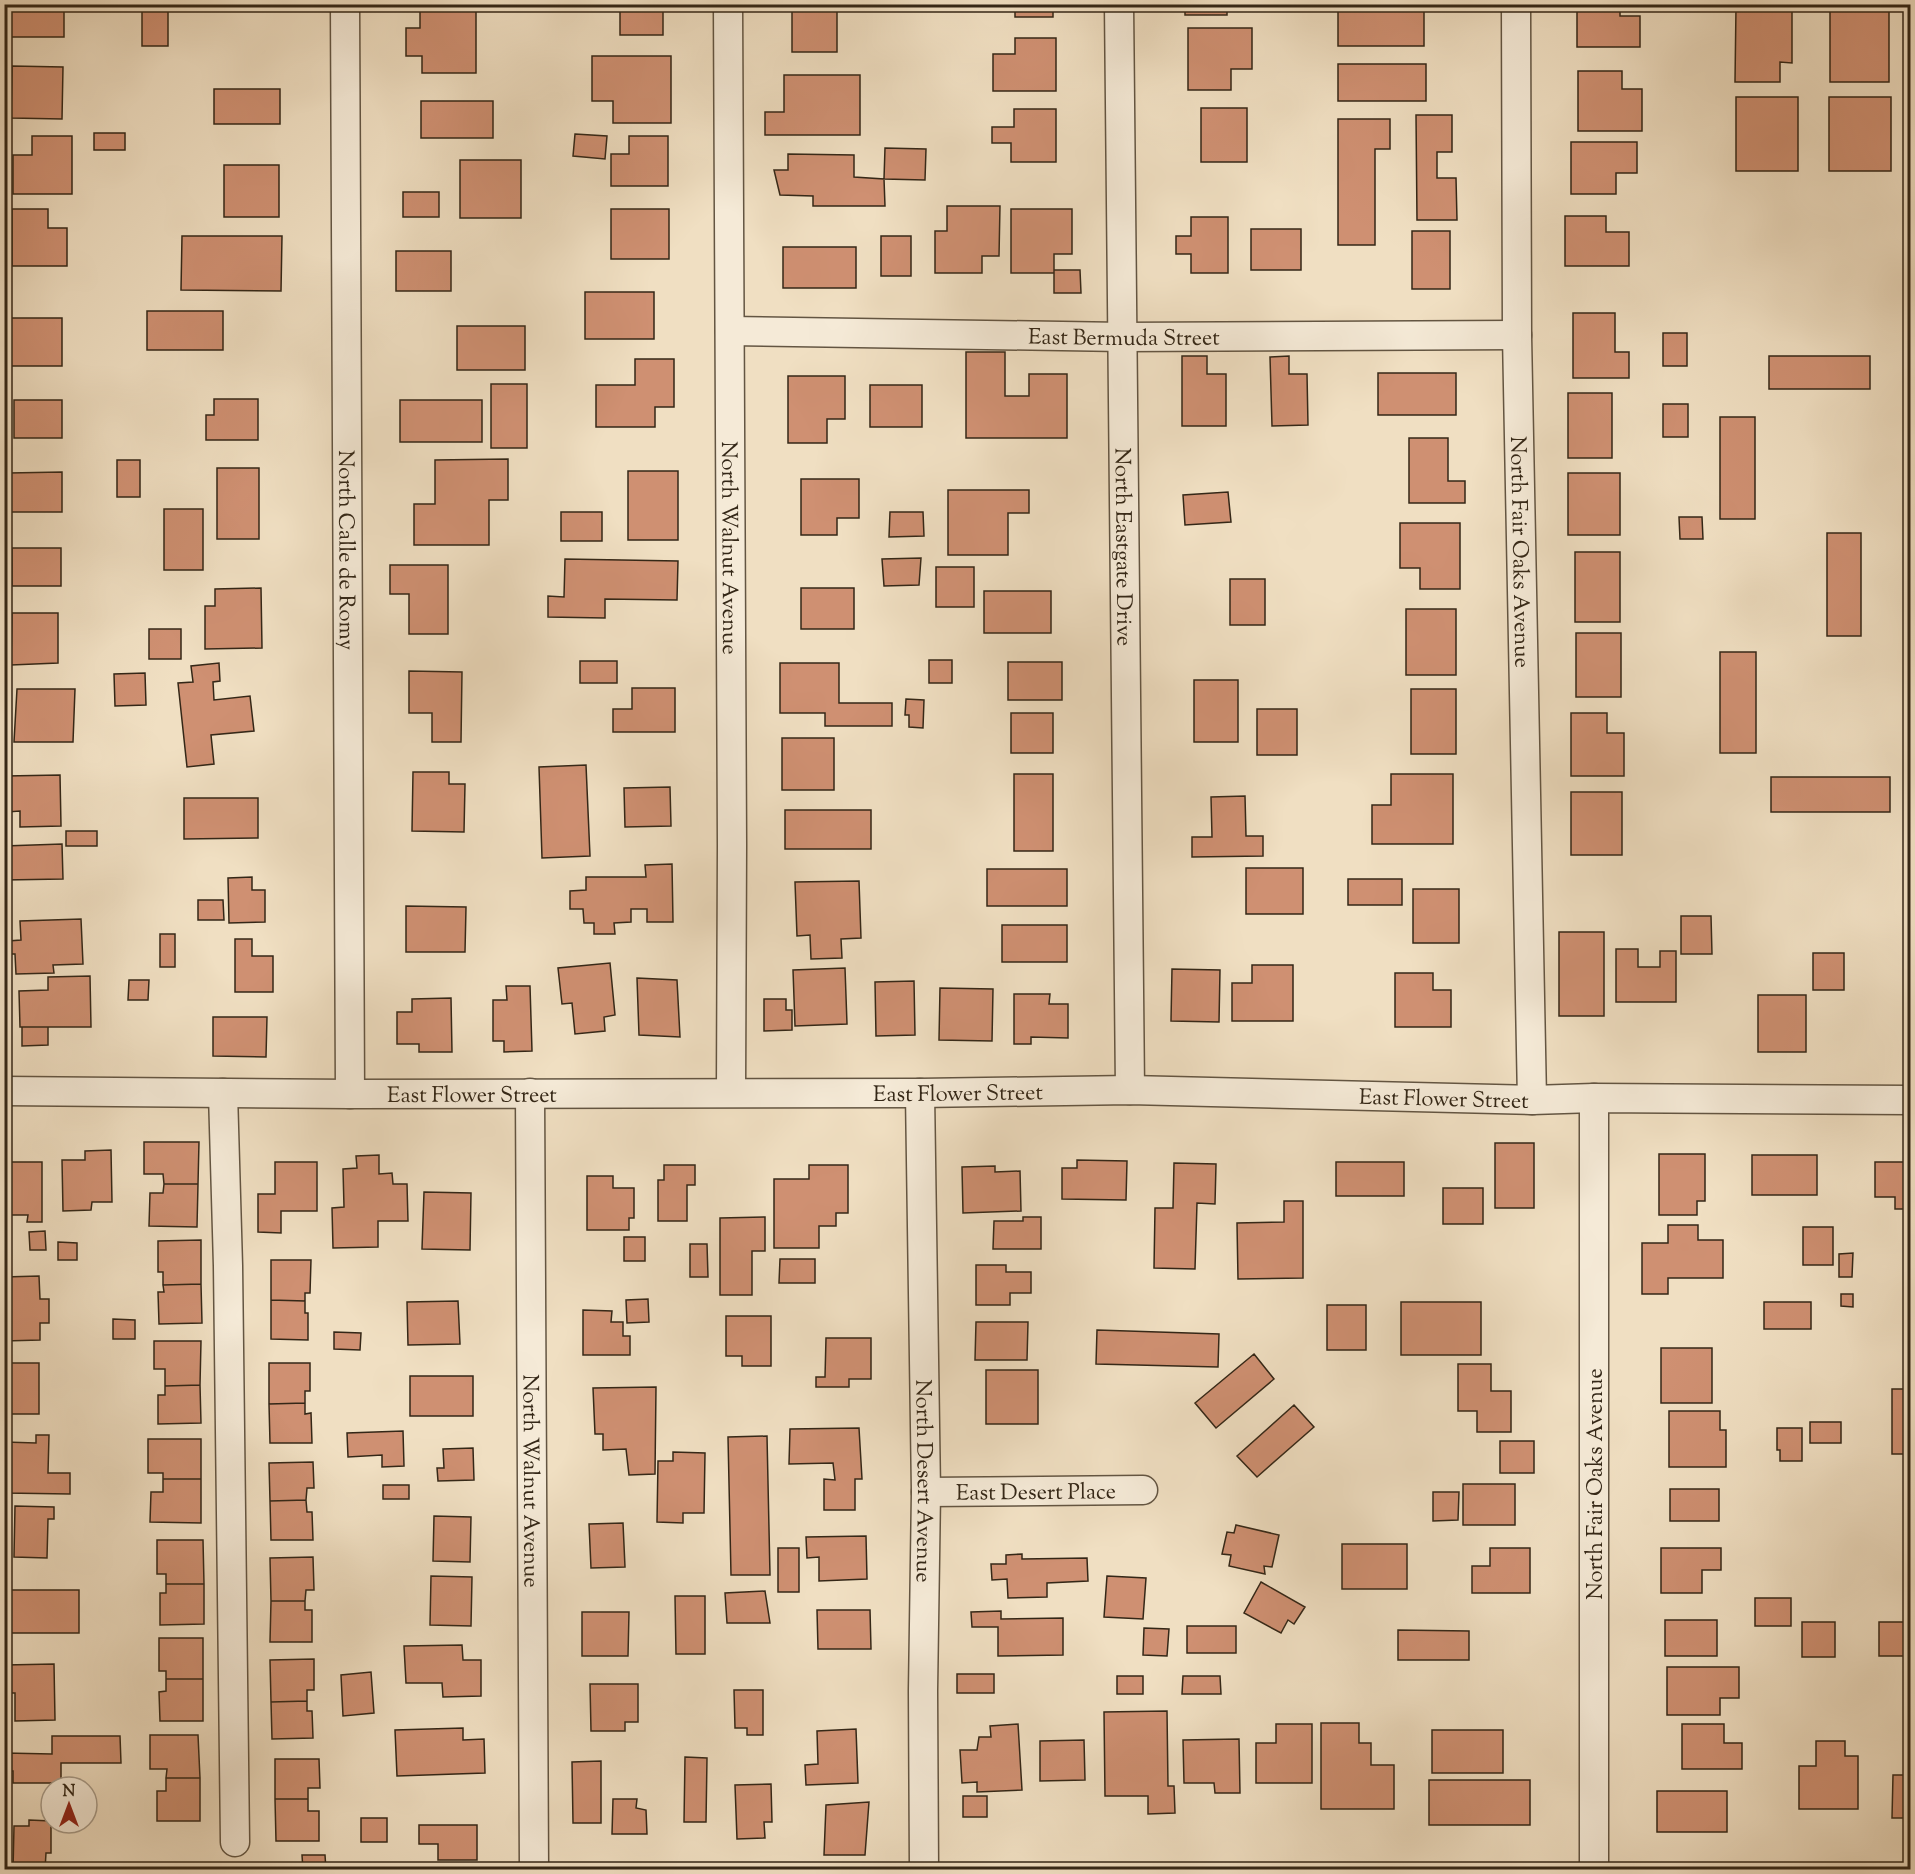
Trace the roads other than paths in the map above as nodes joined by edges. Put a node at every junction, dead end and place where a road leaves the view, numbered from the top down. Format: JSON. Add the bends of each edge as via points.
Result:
{"nodes":[{"id":1,"x":345,"y":4,"type":"edge"},
{"id":2,"x":728,"y":4,"type":"edge"},
{"id":3,"x":1119,"y":4,"type":"edge"},
{"id":4,"x":1516,"y":4,"type":"edge"},
{"id":5,"x":730,"y":331,"type":"junction"},
{"id":6,"x":1518,"y":335,"type":"junction"},
{"id":7,"x":1123,"y":337,"type":"junction"},
{"id":8,"x":1130,"y":1090,"type":"junction"},
{"id":9,"x":4,"y":1091,"type":"edge"},
{"id":10,"x":731,"y":1092,"type":"junction"},
{"id":11,"x":223,"y":1093,"type":"junction"},
{"id":12,"x":530,"y":1093,"type":"junction"},
{"id":13,"x":920,"y":1093,"type":"junction"},
{"id":14,"x":350,"y":1094,"type":"junction"},
{"id":15,"x":1594,"y":1098,"type":"junction"},
{"id":16,"x":1532,"y":1100,"type":"junction"},
{"id":17,"x":1911,"y":1100,"type":"edge"},
{"id":18,"x":1143,"y":1490,"type":"dead end"},
{"id":19,"x":926,"y":1492,"type":"junction"},
{"id":20,"x":235,"y":1842,"type":"dead end"},
{"id":21,"x":534,"y":1869,"type":"edge"},
{"id":22,"x":924,"y":1869,"type":"edge"},
{"id":23,"x":1594,"y":1869,"type":"edge"}],
"edges":[{"from":1,"to":14,"type":"street","name":"North Calle de Romy"},
{"from":2,"to":5,"type":"street","name":"North Walnut Avenue"},
{"from":3,"to":7,"type":"street","name":"North Eastgate Drive"},
{"from":4,"to":6,"type":"street","name":"North Fair Oaks Avenue"},
{"from":5,"to":7,"type":"street","name":"East Bermuda Street"},
{"from":5,"to":10,"type":"street","name":"North Walnut Avenue"},
{"from":6,"to":7,"type":"street","name":"East Bermuda Street"},
{"from":6,"to":16,"type":"street","name":"North Fair Oaks Avenue"},
{"from":7,"to":8,"type":"street","name":"North Eastgate Drive"},
{"from":8,"to":13,"type":"street","name":"East Flower Street"},
{"from":8,"to":16,"type":"street","name":"East Flower Street"},
{"from":9,"to":11,"type":"street","name":"East Flower Street"},
{"from":10,"to":12,"type":"street","name":"East Flower Street"},
{"from":10,"to":13,"type":"street","name":"East Flower Street"},
{"from":11,"to":14,"type":"street","name":"East Flower Street"},
{"from":11,"to":20,"type":"street"},
{"from":12,"to":14,"type":"street","name":"East Flower Street"},
{"from":12,"to":21,"type":"street","name":"North Walnut Avenue"},
{"from":13,"to":19,"type":"street","name":"North Desert Avenue"},
{"from":15,"to":16,"type":"street","name":"East Flower Street"},
{"from":15,"to":17,"type":"street","name":"East Flower Street"},
{"from":15,"to":23,"type":"street","name":"North Fair Oaks Avenue"},
{"from":18,"to":19,"type":"street","name":"East Desert Place"},
{"from":19,"to":22,"type":"street","name":"North Desert Avenue"}]}
